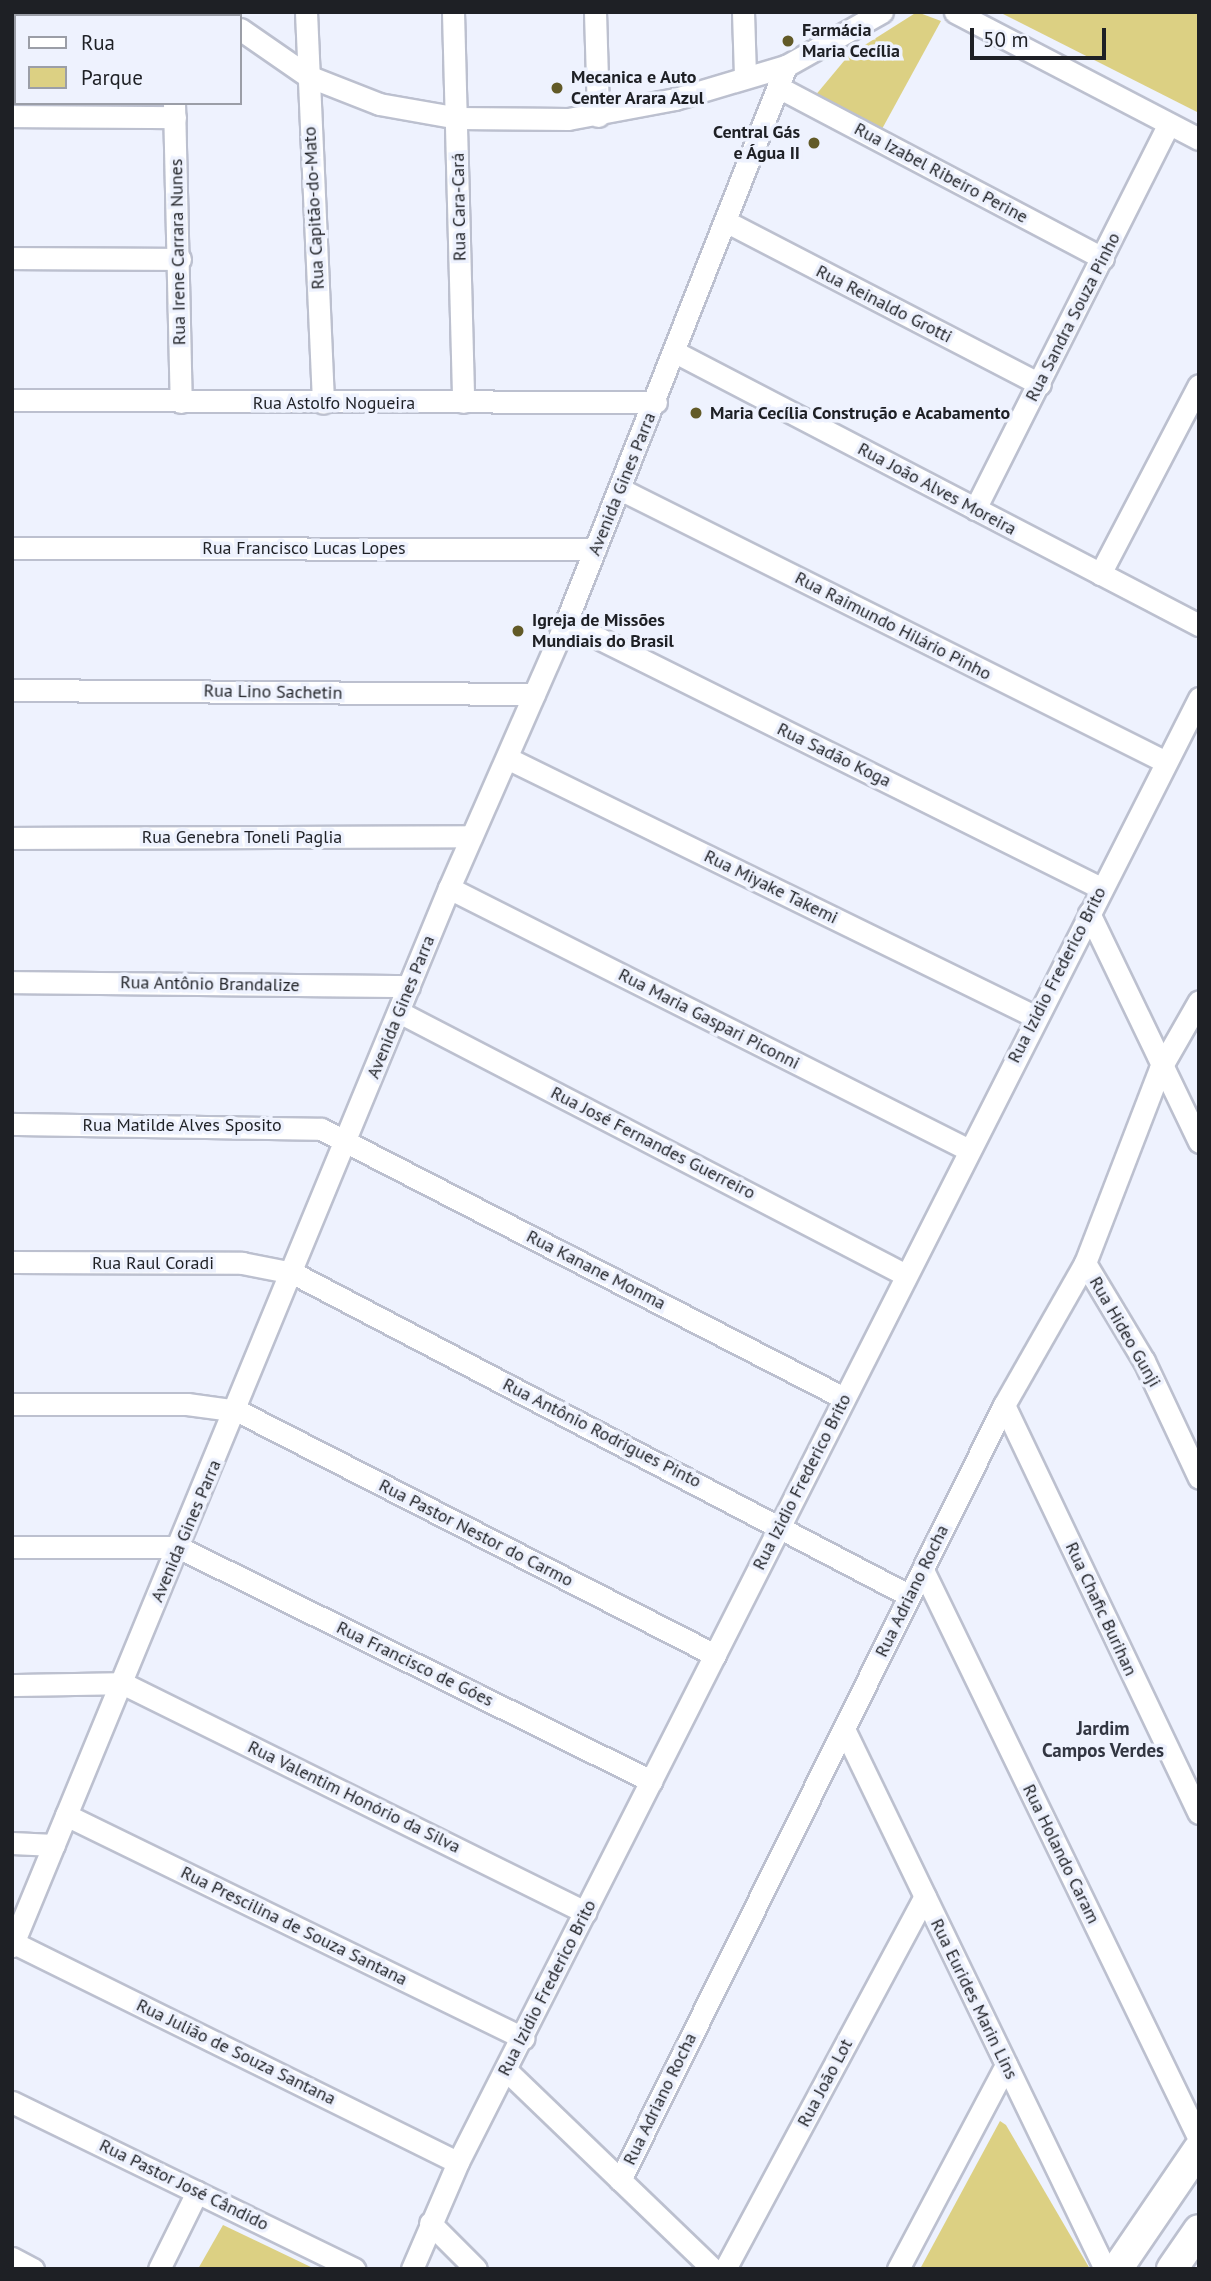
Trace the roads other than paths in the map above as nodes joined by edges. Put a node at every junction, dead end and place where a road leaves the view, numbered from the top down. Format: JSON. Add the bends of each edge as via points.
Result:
{"nodes":[{"id":1,"x":306,"y":12,"type":"edge"},
{"id":2,"x":453,"y":12,"type":"edge"},
{"id":3,"x":595,"y":12,"type":"edge"},
{"id":4,"x":743,"y":12,"type":"edge"},
{"id":5,"x":882,"y":12,"type":"edge"},
{"id":6,"x":955,"y":12,"type":"edge"},
{"id":7,"x":242,"y":30,"type":"edge"},
{"id":8,"x":786,"y":66,"type":"junction"},
{"id":9,"x":308,"y":76,"type":"junction"},
{"id":10,"x":745,"y":77,"type":"junction"},
{"id":11,"x":780,"y":88,"type":"junction"},
{"id":12,"x":175,"y":110,"type":"edge"},
{"id":13,"x":12,"y":116,"type":"edge"},
{"id":14,"x":598,"y":116,"type":"junction"},
{"id":15,"x":457,"y":118,"type":"junction"},
{"id":16,"x":1169,"y":124,"type":"junction"},
{"id":17,"x":1199,"y":138,"type":"edge"},
{"id":18,"x":729,"y":223,"type":"junction"},
{"id":19,"x":12,"y":258,"type":"edge"},
{"id":20,"x":1102,"y":258,"type":"junction"},
{"id":21,"x":180,"y":259,"type":"junction"},
{"id":22,"x":675,"y":352,"type":"junction"},
{"id":23,"x":1040,"y":384,"type":"junction"},
{"id":24,"x":1199,"y":385,"type":"edge"},
{"id":25,"x":12,"y":400,"type":"edge"},
{"id":26,"x":181,"y":402,"type":"junction"},
{"id":27,"x":463,"y":402,"type":"junction"},
{"id":28,"x":656,"y":402,"type":"junction"},
{"id":29,"x":323,"y":403,"type":"junction"},
{"id":30,"x":620,"y":489,"type":"junction"},
{"id":31,"x":975,"y":509,"type":"junction"},
{"id":32,"x":12,"y":548,"type":"edge"},
{"id":33,"x":596,"y":549,"type":"junction"},
{"id":34,"x":1100,"y":574,"type":"junction"},
{"id":35,"x":566,"y":622,"type":"junction"},
{"id":36,"x":1199,"y":625,"type":"edge"},
{"id":37,"x":12,"y":690,"type":"edge"},
{"id":38,"x":534,"y":694,"type":"junction"},
{"id":39,"x":1199,"y":698,"type":"edge"},
{"id":40,"x":507,"y":758,"type":"junction"},
{"id":41,"x":1166,"y":762,"type":"junction"},
{"id":42,"x":471,"y":836,"type":"junction"},
{"id":43,"x":12,"y":838,"type":"edge"},
{"id":44,"x":449,"y":888,"type":"junction"},
{"id":45,"x":1101,"y":888,"type":"junction"},
{"id":46,"x":1089,"y":913,"type":"junction"},
{"id":47,"x":12,"y":982,"type":"edge"},
{"id":48,"x":409,"y":986,"type":"junction"},
{"id":49,"x":1199,"y":1001,"type":"edge"},
{"id":50,"x":399,"y":1012,"type":"junction"},
{"id":51,"x":1036,"y":1017,"type":"junction"},
{"id":52,"x":1160,"y":1069,"type":"junction"},
{"id":53,"x":12,"y":1124,"type":"edge"},
{"id":54,"x":348,"y":1142,"type":"junction"},
{"id":55,"x":1199,"y":1142,"type":"edge"},
{"id":56,"x":969,"y":1150,"type":"junction"},
{"id":57,"x":12,"y":1262,"type":"edge"},
{"id":58,"x":1085,"y":1264,"type":"junction"},
{"id":59,"x":293,"y":1273,"type":"junction"},
{"id":60,"x":906,"y":1275,"type":"junction"},
{"id":61,"x":844,"y":1398,"type":"junction"},
{"id":62,"x":12,"y":1404,"type":"edge"},
{"id":63,"x":1004,"y":1405,"type":"junction"},
{"id":64,"x":238,"y":1410,"type":"junction"},
{"id":65,"x":1199,"y":1478,"type":"edge"},
{"id":66,"x":780,"y":1525,"type":"junction"},
{"id":67,"x":12,"y":1547,"type":"edge"},
{"id":68,"x":178,"y":1547,"type":"junction"},
{"id":69,"x":923,"y":1570,"type":"junction"},
{"id":70,"x":910,"y":1596,"type":"junction"},
{"id":71,"x":715,"y":1655,"type":"junction"},
{"id":72,"x":122,"y":1683,"type":"junction"},
{"id":73,"x":12,"y":1685,"type":"edge"},
{"id":74,"x":844,"y":1729,"type":"junction"},
{"id":75,"x":651,"y":1781,"type":"junction"},
{"id":76,"x":1199,"y":1813,"type":"edge"},
{"id":77,"x":66,"y":1815,"type":"junction"},
{"id":78,"x":12,"y":1843,"type":"edge"},
{"id":79,"x":54,"y":1845,"type":"junction"},
{"id":80,"x":925,"y":1896,"type":"junction"},
{"id":81,"x":585,"y":1912,"type":"junction"},
{"id":82,"x":13,"y":1944,"type":"edge"},
{"id":83,"x":523,"y":2038,"type":"junction"},
{"id":84,"x":1006,"y":2065,"type":"junction"},
{"id":85,"x":506,"y":2070,"type":"junction"},
{"id":86,"x":12,"y":2102,"type":"edge"},
{"id":87,"x":1199,"y":2139,"type":"edge"},
{"id":88,"x":1199,"y":2149,"type":"edge"},
{"id":89,"x":458,"y":2162,"type":"junction"},
{"id":90,"x":620,"y":2180,"type":"junction"},
{"id":91,"x":197,"y":2192,"type":"junction"},
{"id":92,"x":429,"y":2223,"type":"junction"},
{"id":93,"x":1199,"y":2230,"type":"edge"},
{"id":94,"x":12,"y":2258,"type":"edge"},
{"id":95,"x":33,"y":2269,"type":"edge"},
{"id":96,"x":159,"y":2269,"type":"edge"},
{"id":97,"x":355,"y":2269,"type":"edge"},
{"id":98,"x":412,"y":2269,"type":"edge"},
{"id":99,"x":477,"y":2269,"type":"edge"},
{"id":100,"x":713,"y":2269,"type":"edge"},
{"id":101,"x":725,"y":2269,"type":"edge"},
{"id":102,"x":898,"y":2269,"type":"edge"},
{"id":103,"x":1104,"y":2269,"type":"edge"},
{"id":104,"x":1117,"y":2269,"type":"edge"},
{"id":105,"x":1172,"y":2269,"type":"edge"}],
"edges":[{"from":1,"to":9,"type":"street","name":"Rua Capitão-do-Mato"},
{"from":2,"to":15,"type":"street","name":"Rua Cara-Cará"},
{"from":3,"to":14,"type":"street"},
{"from":4,"to":10,"type":"street"},
{"from":5,"to":8,"type":"street"},
{"from":6,"to":16,"type":"street"},
{"from":7,"to":9,"type":"street"},
{"from":8,"to":10,"type":"street"},
{"from":8,"to":11,"type":"street","name":"Avenida Gines Parra"},
{"from":9,"to":15,"type":"street","via":[[379,104]]},
{"from":9,"to":29,"type":"street","name":"Rua Capitão-do-Mato"},
{"from":10,"to":14,"type":"street"},
{"from":11,"to":18,"type":"street","name":"Avenida Gines Parra"},
{"from":11,"to":20,"type":"street","name":"Rua Izabel Ribeiro Perine"},
{"from":12,"to":13,"type":"street"},
{"from":12,"to":21,"type":"street","name":"Rua Irene Carrara Nunes"},
{"from":14,"to":15,"type":"street"},
{"from":15,"to":27,"type":"street","name":"Rua Cara-Cará"},
{"from":16,"to":17,"type":"street"},
{"from":16,"to":20,"type":"street","name":"Rua Sandra Souza Pinho"},
{"from":18,"to":22,"type":"street","name":"Avenida Gines Parra"},
{"from":18,"to":23,"type":"street","name":"Rua Reinaldo Grotti"},
{"from":19,"to":21,"type":"street"},
{"from":20,"to":23,"type":"street","name":"Rua Sandra Souza Pinho"},
{"from":21,"to":26,"type":"street","name":"Rua Irene Carrara Nunes"},
{"from":22,"to":28,"type":"street","name":"Avenida Gines Parra"},
{"from":22,"to":31,"type":"street","name":"Rua João Alves Moreira"},
{"from":23,"to":31,"type":"street","name":"Rua Sandra Souza Pinho"},
{"from":24,"to":34,"type":"street"},
{"from":25,"to":26,"type":"street","name":"Rua Astolfo Nogueira"},
{"from":26,"to":29,"type":"street","name":"Rua Astolfo Nogueira"},
{"from":27,"to":28,"type":"street","name":"Rua Astolfo Nogueira"},
{"from":27,"to":29,"type":"street","name":"Rua Astolfo Nogueira"},
{"from":28,"to":30,"type":"street","name":"Avenida Gines Parra"},
{"from":30,"to":33,"type":"street","name":"Avenida Gines Parra"},
{"from":30,"to":41,"type":"street","name":"Rua Raimundo Hilário Pinho"},
{"from":31,"to":34,"type":"street","name":"Rua João Alves Moreira"},
{"from":32,"to":33,"type":"street","name":"Rua Francisco Lucas Lopes"},
{"from":33,"to":35,"type":"street","name":"Avenida Gines Parra"},
{"from":34,"to":36,"type":"street","name":"Rua João Alves Moreira"},
{"from":35,"to":38,"type":"street","name":"Avenida Gines Parra"},
{"from":35,"to":45,"type":"street","name":"Rua Sadão Koga"},
{"from":37,"to":38,"type":"street","name":"Rua Lino Sachetin"},
{"from":38,"to":40,"type":"street","name":"Avenida Gines Parra"},
{"from":39,"to":41,"type":"street","name":"Rua Izidio Frederico Brito"},
{"from":40,"to":42,"type":"street","name":"Avenida Gines Parra"},
{"from":40,"to":51,"type":"street","name":"Rua Miyake Takemi"},
{"from":41,"to":45,"type":"street","name":"Rua Izidio Frederico Brito"},
{"from":42,"to":43,"type":"street","name":"Rua Genebra Toneli Paglia"},
{"from":42,"to":44,"type":"street","name":"Avenida Gines Parra"},
{"from":44,"to":48,"type":"street","name":"Avenida Gines Parra"},
{"from":44,"to":56,"type":"street","name":"Rua Maria Gaspari Piconni"},
{"from":45,"to":46,"type":"street","name":"Rua Izidio Frederico Brito"},
{"from":46,"to":51,"type":"street","name":"Rua Izidio Frederico Brito"},
{"from":46,"to":52,"type":"street"},
{"from":47,"to":48,"type":"street","name":"Rua Antônio Brandalize"},
{"from":48,"to":50,"type":"street","name":"Avenida Gines Parra"},
{"from":49,"to":52,"type":"street","name":"Rua Adriano Rocha"},
{"from":50,"to":54,"type":"street","name":"Avenida Gines Parra"},
{"from":50,"to":60,"type":"street","name":"Rua José Fernandes Guerreiro"},
{"from":51,"to":56,"type":"street","name":"Rua Izidio Frederico Brito"},
{"from":52,"to":55,"type":"street"},
{"from":52,"to":58,"type":"street","name":"Rua Adriano Rocha"},
{"from":53,"to":54,"type":"street","name":"Rua Matilde Alves Sposito","via":[[298,1125]]},
{"from":54,"to":59,"type":"street","name":"Avenida Gines Parra"},
{"from":54,"to":61,"type":"street","name":"Rua Kanane Monma"},
{"from":56,"to":60,"type":"street","name":"Rua Izidio Frederico Brito"},
{"from":57,"to":59,"type":"street","name":"Rua Raul Coradi","via":[[242,1263]]},
{"from":58,"to":63,"type":"street","name":"Rua Adriano Rocha"},
{"from":58,"to":65,"type":"street","name":"Rua Hideo Gunji","via":[[1144,1361]]},
{"from":59,"to":64,"type":"street","name":"Avenida Gines Parra"},
{"from":59,"to":66,"type":"street","name":"Rua Antônio Rodrigues Pinto"},
{"from":60,"to":61,"type":"street","name":"Rua Izidio Frederico Brito"},
{"from":61,"to":66,"type":"street","name":"Rua Izidio Frederico Brito"},
{"from":62,"to":64,"type":"street","via":[[187,1404]]},
{"from":63,"to":69,"type":"street","name":"Rua Adriano Rocha"},
{"from":63,"to":76,"type":"street","name":"Rua Chafic Burihan"},
{"from":64,"to":68,"type":"street","name":"Avenida Gines Parra"},
{"from":64,"to":71,"type":"street","name":"Rua Pastor Nestor do Carmo"},
{"from":66,"to":70,"type":"street","name":"Rua Antônio Rodrigues Pinto"},
{"from":66,"to":71,"type":"street","name":"Rua Izidio Frederico Brito"},
{"from":67,"to":68,"type":"street"},
{"from":68,"to":72,"type":"street","name":"Avenida Gines Parra"},
{"from":68,"to":75,"type":"street","name":"Rua Francisco de Góes"},
{"from":69,"to":70,"type":"street","name":"Rua Adriano Rocha"},
{"from":69,"to":87,"type":"street","name":"Rua Holando Caram"},
{"from":70,"to":74,"type":"street","name":"Rua Adriano Rocha"},
{"from":71,"to":75,"type":"street","name":"Rua Izidio Frederico Brito"},
{"from":72,"to":73,"type":"street"},
{"from":72,"to":77,"type":"street","name":"Avenida Gines Parra"},
{"from":72,"to":81,"type":"street","name":"Rua Valentim Honório da Silva"},
{"from":74,"to":80,"type":"street","name":"Rua Eurides Marin Lins"},
{"from":74,"to":90,"type":"street","name":"Rua Adriano Rocha"},
{"from":75,"to":81,"type":"street","name":"Rua Izidio Frederico Brito"},
{"from":77,"to":79,"type":"street","name":"Avenida Gines Parra"},
{"from":77,"to":83,"type":"street","name":"Rua Prescilina de Souza Santana"},
{"from":78,"to":79,"type":"street"},
{"from":79,"to":82,"type":"street","name":"Avenida Gines Parra"},
{"from":80,"to":84,"type":"street","name":"Rua Eurides Marin Lins"},
{"from":80,"to":101,"type":"street","name":"Rua João Lot"},
{"from":81,"to":83,"type":"street","name":"Rua Izidio Frederico Brito"},
{"from":82,"to":89,"type":"street","name":"Rua Julião de Souza Santana"},
{"from":83,"to":85,"type":"street","name":"Rua Izidio Frederico Brito"},
{"from":84,"to":102,"type":"street"},
{"from":84,"to":103,"type":"street","name":"Rua Eurides Marin Lins"},
{"from":85,"to":89,"type":"street","name":"Rua Izidio Frederico Brito"},
{"from":85,"to":90,"type":"street"},
{"from":86,"to":91,"type":"street","name":"Rua Pastor José Cândido"},
{"from":88,"to":104,"type":"street"},
{"from":89,"to":92,"type":"street","name":"Rua Izidio Frederico Brito"},
{"from":90,"to":100,"type":"street"},
{"from":91,"to":96,"type":"street"},
{"from":91,"to":97,"type":"street","name":"Rua Pastor José Cândido"},
{"from":92,"to":98,"type":"street","name":"Rua Izidio Frederico Brito"},
{"from":92,"to":99,"type":"street"},
{"from":93,"to":105,"type":"street"},
{"from":94,"to":95,"type":"street"}]}
